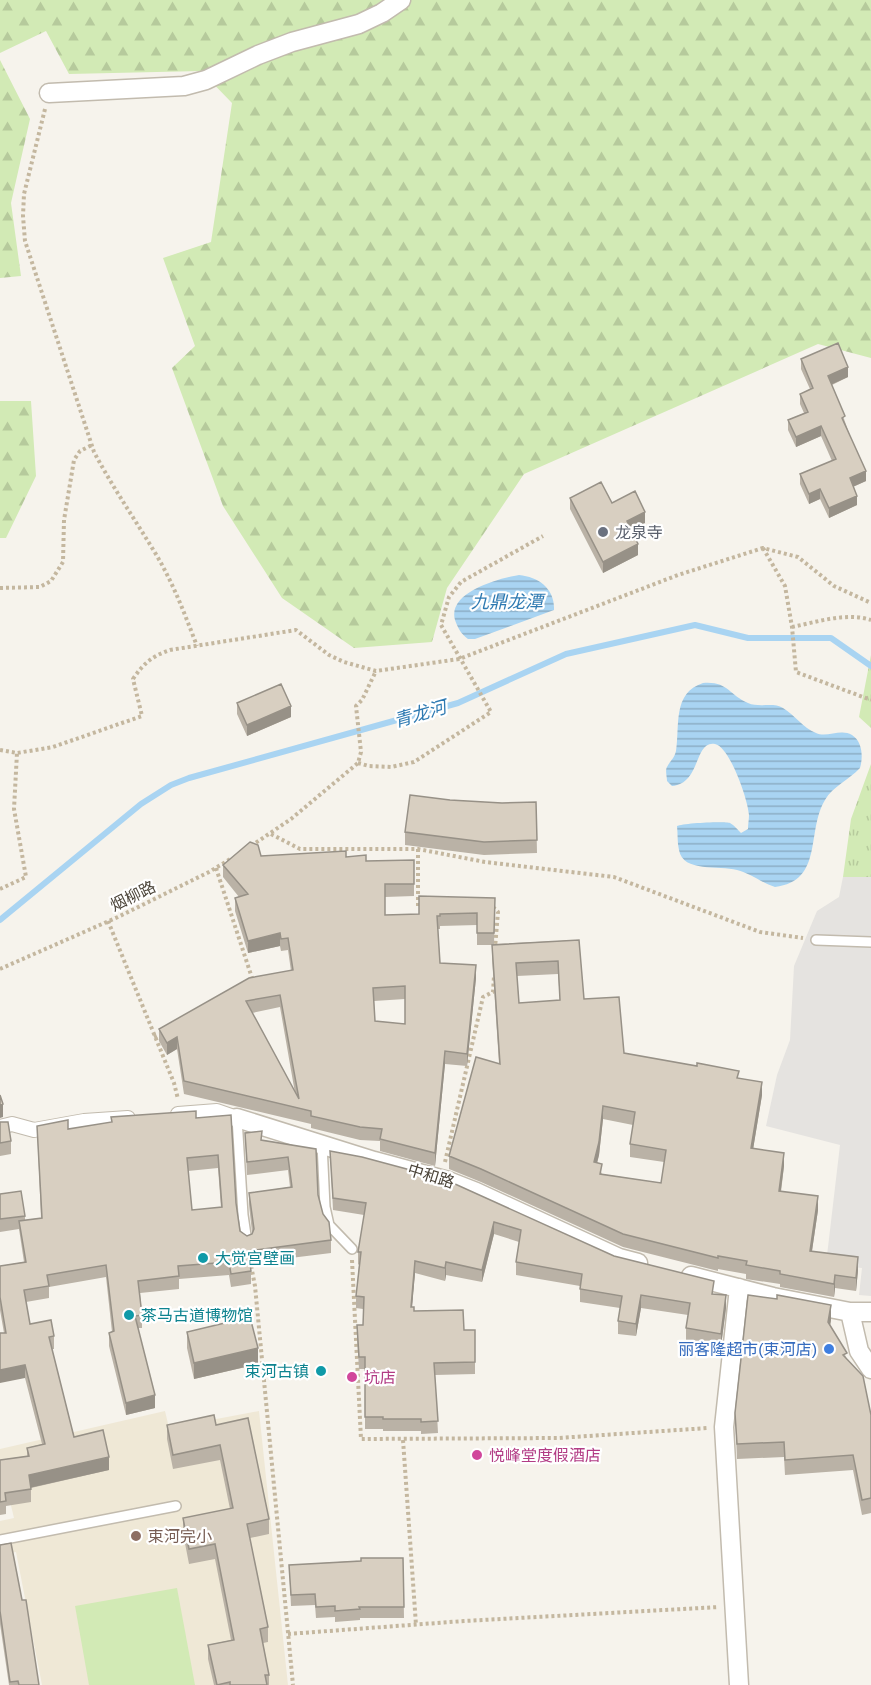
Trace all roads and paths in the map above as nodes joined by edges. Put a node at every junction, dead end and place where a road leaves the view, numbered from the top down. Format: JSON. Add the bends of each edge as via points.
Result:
{"nodes":[{"id":1,"x":401,"y":0,"type":"edge"},
{"id":2,"x":49,"y":93,"type":"joint"},
{"id":3,"x":92,"y":445,"type":"junction"},
{"id":4,"x":543,"y":536,"type":"dead end"},
{"id":5,"x":763,"y":548,"type":"junction"},
{"id":6,"x":0,"y":588,"type":"edge"},
{"id":7,"x":871,"y":603,"type":"edge"},
{"id":8,"x":871,"y":620,"type":"edge"},
{"id":9,"x":792,"y":627,"type":"junction"},
{"id":10,"x":197,"y":646,"type":"junction"},
{"id":11,"x":460,"y":661,"type":"junction"},
{"id":12,"x":376,"y":671,"type":"junction"},
{"id":13,"x":871,"y":700,"type":"edge"},
{"id":14,"x":0,"y":750,"type":"edge"},
{"id":15,"x":17,"y":753,"type":"junction"},
{"id":16,"x":358,"y":763,"type":"junction"},
{"id":17,"x":271,"y":834,"type":"junction"},
{"id":18,"x":256,"y":843,"type":"junction"},
{"id":19,"x":249,"y":848,"type":"edge"},
{"id":20,"x":418,"y":849,"type":"junction"},
{"id":21,"x":260,"y":854,"type":"edge"},
{"id":22,"x":233,"y":857,"type":"edge"},
{"id":23,"x":216,"y":868,"type":"junction"},
{"id":24,"x":0,"y":888,"type":"edge"},
{"id":25,"x":429,"y":906,"type":"edge"},
{"id":26,"x":482,"y":907,"type":"edge"},
{"id":27,"x":108,"y":921,"type":"junction"},
{"id":28,"x":816,"y":940,"type":"joint"},
{"id":29,"x":871,"y":942,"type":"edge"},
{"id":30,"x":494,"y":958,"type":"edge"},
{"id":31,"x":0,"y":969,"type":"edge"},
{"id":32,"x":494,"y":969,"type":"edge"},
{"id":33,"x":254,"y":984,"type":"edge"},
{"id":34,"x":172,"y":1029,"type":"edge"},
{"id":35,"x":154,"y":1037,"type":"junction"},
{"id":36,"x":181,"y":1114,"type":"junction"},
{"id":37,"x":160,"y":1116,"type":"edge"},
{"id":38,"x":140,"y":1117,"type":"edge"},
{"id":39,"x":237,"y":1118,"type":"junction"},
{"id":40,"x":0,"y":1127,"type":"edge"},
{"id":41,"x":322,"y":1144,"type":"junction"},
{"id":42,"x":441,"y":1179,"type":"junction"},
{"id":43,"x":247,"y":1242,"type":"joint"},
{"id":44,"x":351,"y":1249,"type":"joint"},
{"id":45,"x":652,"y":1266,"type":"edge"},
{"id":46,"x":674,"y":1272,"type":"edge"},
{"id":47,"x":739,"y":1288,"type":"junction"},
{"id":48,"x":850,"y":1312,"type":"junction"},
{"id":49,"x":871,"y":1312,"type":"edge"},
{"id":50,"x":871,"y":1369,"type":"edge"},
{"id":51,"x":724,"y":1427,"type":"junction"},
{"id":52,"x":403,"y":1440,"type":"junction"},
{"id":53,"x":176,"y":1506,"type":"dead end"},
{"id":54,"x":0,"y":1540,"type":"edge"},
{"id":55,"x":735,"y":1606,"type":"junction"},
{"id":56,"x":416,"y":1626,"type":"junction"},
{"id":57,"x":288,"y":1634,"type":"junction"},
{"id":58,"x":293,"y":1685,"type":"edge"},
{"id":59,"x":740,"y":1685,"type":"edge"}],
"edges":[{"from":1,"to":2,"type":"street","via":[[359,24],[292,42],[184,86]]},
{"from":2,"to":3,"type":"path","via":[[24,194],[25,241]]},
{"from":3,"to":6,"type":"path","via":[[80,451],[74,460],[64,520],[63,562],[51,581],[40,587]]},
{"from":3,"to":10,"type":"path","via":[[109,481],[179,598]]},
{"from":4,"to":11,"type":"path","via":[[461,582],[450,597],[441,626]]},
{"from":5,"to":7,"type":"path","via":[[798,557],[834,586]]},
{"from":5,"to":9,"type":"path","via":[[785,586]]},
{"from":5,"to":11,"type":"path","via":[[678,575]]},
{"from":8,"to":9,"type":"path","via":[[860,616]]},
{"from":9,"to":13,"type":"path","via":[[796,672]]},
{"from":10,"to":12,"type":"path","via":[[296,630],[329,655]]},
{"from":10,"to":15,"type":"path","via":[[162,653],[144,663],[133,679],[142,716],[53,747]]},
{"from":11,"to":12,"type":"path"},
{"from":11,"to":16,"type":"path","via":[[491,712],[414,762],[391,767]]},
{"from":12,"to":16,"type":"path","via":[[356,706],[361,752]]},
{"from":14,"to":15,"type":"path"},
{"from":15,"to":24,"type":"path","via":[[14,809],[26,877]]},
{"from":16,"to":17,"type":"path"},
{"from":17,"to":18,"type":"path"},
{"from":17,"to":20,"type":"path","via":[[300,849]]},
{"from":18,"to":19,"type":"path"},
{"from":18,"to":21,"type":"path"},
{"from":20,"to":25,"type":"path","via":[[418,906]]},
{"from":20,"to":28,"type":"path","via":[[484,862],[614,877],[760,932]]},
{"from":22,"to":23,"type":"path","name":"烟柳路"},
{"from":23,"to":27,"type":"path","name":"烟柳路"},
{"from":23,"to":33,"type":"path"},
{"from":26,"to":30,"type":"path","via":[[493,907],[498,912]]},
{"from":27,"to":31,"type":"path","name":"烟柳路"},
{"from":27,"to":35,"type":"path"},
{"from":28,"to":29,"type":"lane"},
{"from":32,"to":42,"type":"path","via":[[493,992],[483,997]]},
{"from":34,"to":35,"type":"path"},
{"from":35,"to":36,"type":"path","via":[[174,1083]]},
{"from":36,"to":37,"type":"street","name":"中和路"},
{"from":36,"to":39,"type":"street","name":"中和路","via":[[217,1111]]},
{"from":38,"to":40,"type":"street","via":[[34,1130],[12,1124]]},
{"from":39,"to":41,"type":"street","name":"中和路"},
{"from":39,"to":43,"type":"lane"},
{"from":41,"to":42,"type":"street","name":"中和路"},
{"from":41,"to":44,"type":"lane","via":[[329,1225]]},
{"from":42,"to":45,"type":"street","name":"中和路","via":[[619,1258]]},
{"from":43,"to":57,"type":"path","via":[[255,1287]]},
{"from":44,"to":52,"type":"path","via":[[361,1439]]},
{"from":46,"to":47,"type":"street"},
{"from":47,"to":48,"type":"street"},
{"from":47,"to":51,"type":"street"},
{"from":48,"to":49,"type":"street"},
{"from":48,"to":50,"type":"street","via":[[859,1351]]},
{"from":51,"to":52,"type":"path","via":[[558,1438]]},
{"from":51,"to":55,"type":"street"},
{"from":52,"to":56,"type":"path"},
{"from":53,"to":54,"type":"lane"},
{"from":55,"to":56,"type":"path"},
{"from":55,"to":59,"type":"street"},
{"from":56,"to":57,"type":"path"},
{"from":57,"to":58,"type":"path"}]}
